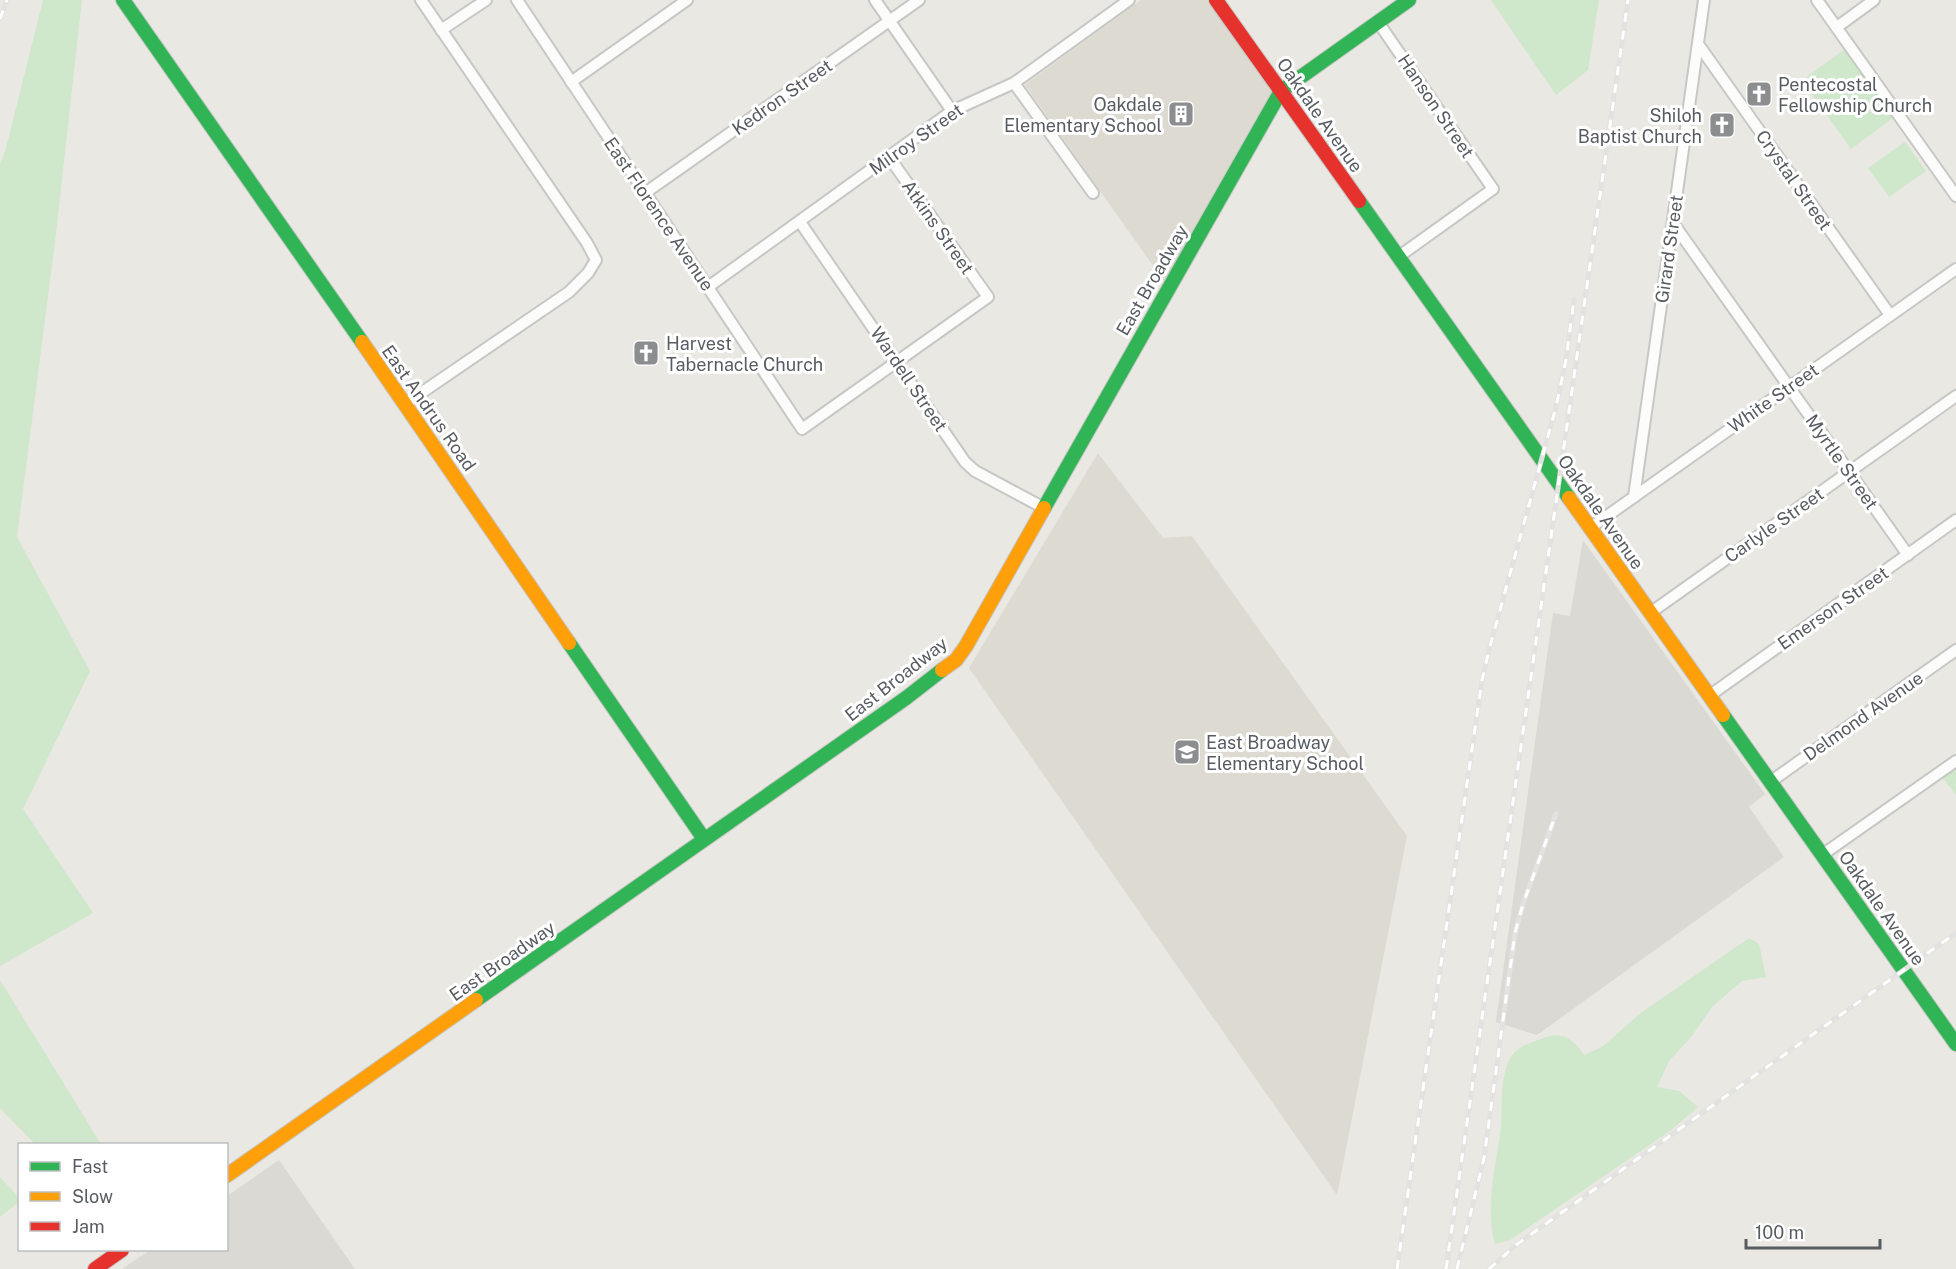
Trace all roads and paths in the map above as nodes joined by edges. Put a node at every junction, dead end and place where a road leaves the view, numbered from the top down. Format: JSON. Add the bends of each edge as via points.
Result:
{"nodes":[{"id":1,"x":123,"y":0,"type":"edge"},
{"id":2,"x":421,"y":0,"type":"edge"},
{"id":3,"x":486,"y":0,"type":"edge"},
{"id":4,"x":516,"y":0,"type":"edge"},
{"id":5,"x":687,"y":0,"type":"edge"},
{"id":6,"x":875,"y":0,"type":"edge"},
{"id":7,"x":919,"y":0,"type":"edge"},
{"id":8,"x":1129,"y":0,"type":"edge"},
{"id":9,"x":1216,"y":0,"type":"edge"},
{"id":10,"x":1409,"y":0,"type":"edge"},
{"id":11,"x":1704,"y":0,"type":"edge"},
{"id":12,"x":1818,"y":0,"type":"edge"},
{"id":13,"x":1875,"y":0,"type":"edge"},
{"id":14,"x":890,"y":21,"type":"junction"},
{"id":15,"x":1378,"y":22,"type":"junction"},
{"id":16,"x":1837,"y":27,"type":"junction"},
{"id":17,"x":441,"y":30,"type":"junction"},
{"id":18,"x":1698,"y":44,"type":"junction"},
{"id":19,"x":571,"y":82,"type":"junction"},
{"id":20,"x":1014,"y":83,"type":"junction"},
{"id":21,"x":1281,"y":91,"type":"junction"},
{"id":22,"x":952,"y":111,"type":"junction"},
{"id":23,"x":889,"y":157,"type":"junction"},
{"id":24,"x":1093,"y":193,"type":"dead end"},
{"id":25,"x":645,"y":194,"type":"junction"},
{"id":26,"x":1956,"y":196,"type":"edge"},
{"id":27,"x":800,"y":222,"type":"junction"},
{"id":28,"x":1673,"y":223,"type":"junction"},
{"id":29,"x":1398,"y":257,"type":"junction"},
{"id":30,"x":1956,"y":269,"type":"edge"},
{"id":31,"x":708,"y":287,"type":"junction"},
{"id":32,"x":1890,"y":315,"type":"junction"},
{"id":33,"x":897,"y":361,"type":"junction"},
{"id":34,"x":1789,"y":387,"type":"junction"},
{"id":35,"x":1956,"y":396,"type":"edge"},
{"id":36,"x":405,"y":404,"type":"junction"},
{"id":37,"x":1849,"y":471,"type":"junction"},
{"id":38,"x":1634,"y":497,"type":"junction"},
{"id":39,"x":1044,"y":508,"type":"junction"},
{"id":40,"x":1956,"y":520,"type":"edge"},
{"id":41,"x":1590,"y":528,"type":"junction"},
{"id":42,"x":1908,"y":555,"type":"junction"},
{"id":43,"x":1650,"y":613,"type":"junction"},
{"id":44,"x":1956,"y":651,"type":"edge"},
{"id":45,"x":1709,"y":696,"type":"junction"},
{"id":46,"x":1956,"y":761,"type":"edge"},
{"id":47,"x":1770,"y":782,"type":"junction"},
{"id":48,"x":704,"y":839,"type":"junction"},
{"id":49,"x":1822,"y":855,"type":"junction"},
{"id":50,"x":1956,"y":1044,"type":"edge"},
{"id":51,"x":228,"y":1175,"type":"edge"},
{"id":52,"x":121,"y":1251,"type":"edge"},
{"id":53,"x":95,"y":1269,"type":"edge"}],
"edges":[{"from":1,"to":36,"type":"street","name":"East Andrus Road"},
{"from":2,"to":17,"type":"street"},
{"from":3,"to":17,"type":"street"},
{"from":4,"to":19,"type":"street","name":"East Florence Avenue"},
{"from":5,"to":19,"type":"street"},
{"from":6,"to":14,"type":"street"},
{"from":7,"to":14,"type":"street","name":"Kedron Street"},
{"from":8,"to":20,"type":"street","name":"Milroy Street"},
{"from":9,"to":21,"type":"street","name":"Oakdale Avenue"},
{"from":10,"to":15,"type":"street","name":"East Broadway"},
{"from":11,"to":18,"type":"street","name":"Girard Street"},
{"from":12,"to":16,"type":"street"},
{"from":13,"to":16,"type":"street"},
{"from":14,"to":22,"type":"street"},
{"from":14,"to":25,"type":"street","name":"Kedron Street"},
{"from":15,"to":21,"type":"street","name":"East Broadway"},
{"from":15,"to":29,"type":"street","name":"Hanson Street","via":[[1493,189]]},
{"from":16,"to":26,"type":"street"},
{"from":17,"to":36,"type":"street","via":[[596,261],[569,292]]},
{"from":18,"to":28,"type":"street","name":"Girard Street"},
{"from":18,"to":32,"type":"street","name":"Crystal Street"},
{"from":19,"to":25,"type":"street","name":"East Florence Avenue"},
{"from":20,"to":22,"type":"street","name":"Milroy Street"},
{"from":20,"to":24,"type":"street"},
{"from":21,"to":29,"type":"street","name":"Oakdale Avenue"},
{"from":21,"to":39,"type":"street","name":"East Broadway"},
{"from":22,"to":23,"type":"street","name":"Milroy Street"},
{"from":23,"to":27,"type":"street","name":"Milroy Street"},
{"from":23,"to":33,"type":"street","name":"Atkins Street","via":[[988,297]]},
{"from":25,"to":31,"type":"street","name":"East Florence Avenue"},
{"from":27,"to":31,"type":"street","name":"Milroy Street"},
{"from":27,"to":33,"type":"street","name":"Wardell Street"},
{"from":28,"to":34,"type":"street","name":"Myrtle Street"},
{"from":28,"to":38,"type":"street","name":"Girard Street"},
{"from":29,"to":41,"type":"street","name":"Oakdale Avenue"},
{"from":30,"to":32,"type":"street","name":"White Street"},
{"from":31,"to":33,"type":"street","name":"East Florence Avenue","via":[[802,429]]},
{"from":32,"to":34,"type":"street","name":"White Street"},
{"from":33,"to":39,"type":"street","name":"Wardell Street","via":[[965,462]]},
{"from":34,"to":37,"type":"street","name":"Myrtle Street"},
{"from":34,"to":38,"type":"street","name":"White Street"},
{"from":35,"to":37,"type":"street","name":"Carlyle Street"},
{"from":36,"to":48,"type":"street","name":"East Andrus Road"},
{"from":37,"to":42,"type":"street","name":"Myrtle Street"},
{"from":37,"to":43,"type":"street","name":"Carlyle Street"},
{"from":38,"to":41,"type":"street","name":"White Street"},
{"from":39,"to":48,"type":"street","name":"East Broadway","via":[[956,660]]},
{"from":40,"to":42,"type":"street","name":"Emerson Street"},
{"from":41,"to":43,"type":"street","name":"Oakdale Avenue"},
{"from":42,"to":45,"type":"street","name":"Emerson Street"},
{"from":43,"to":45,"type":"street","name":"Oakdale Avenue"},
{"from":44,"to":47,"type":"street","name":"Delmond Avenue"},
{"from":45,"to":47,"type":"street","name":"Oakdale Avenue"},
{"from":46,"to":49,"type":"street"},
{"from":47,"to":49,"type":"street","name":"Oakdale Avenue"},
{"from":48,"to":51,"type":"street","name":"East Broadway"},
{"from":49,"to":50,"type":"street","name":"Oakdale Avenue"},
{"from":52,"to":53,"type":"street"}]}
